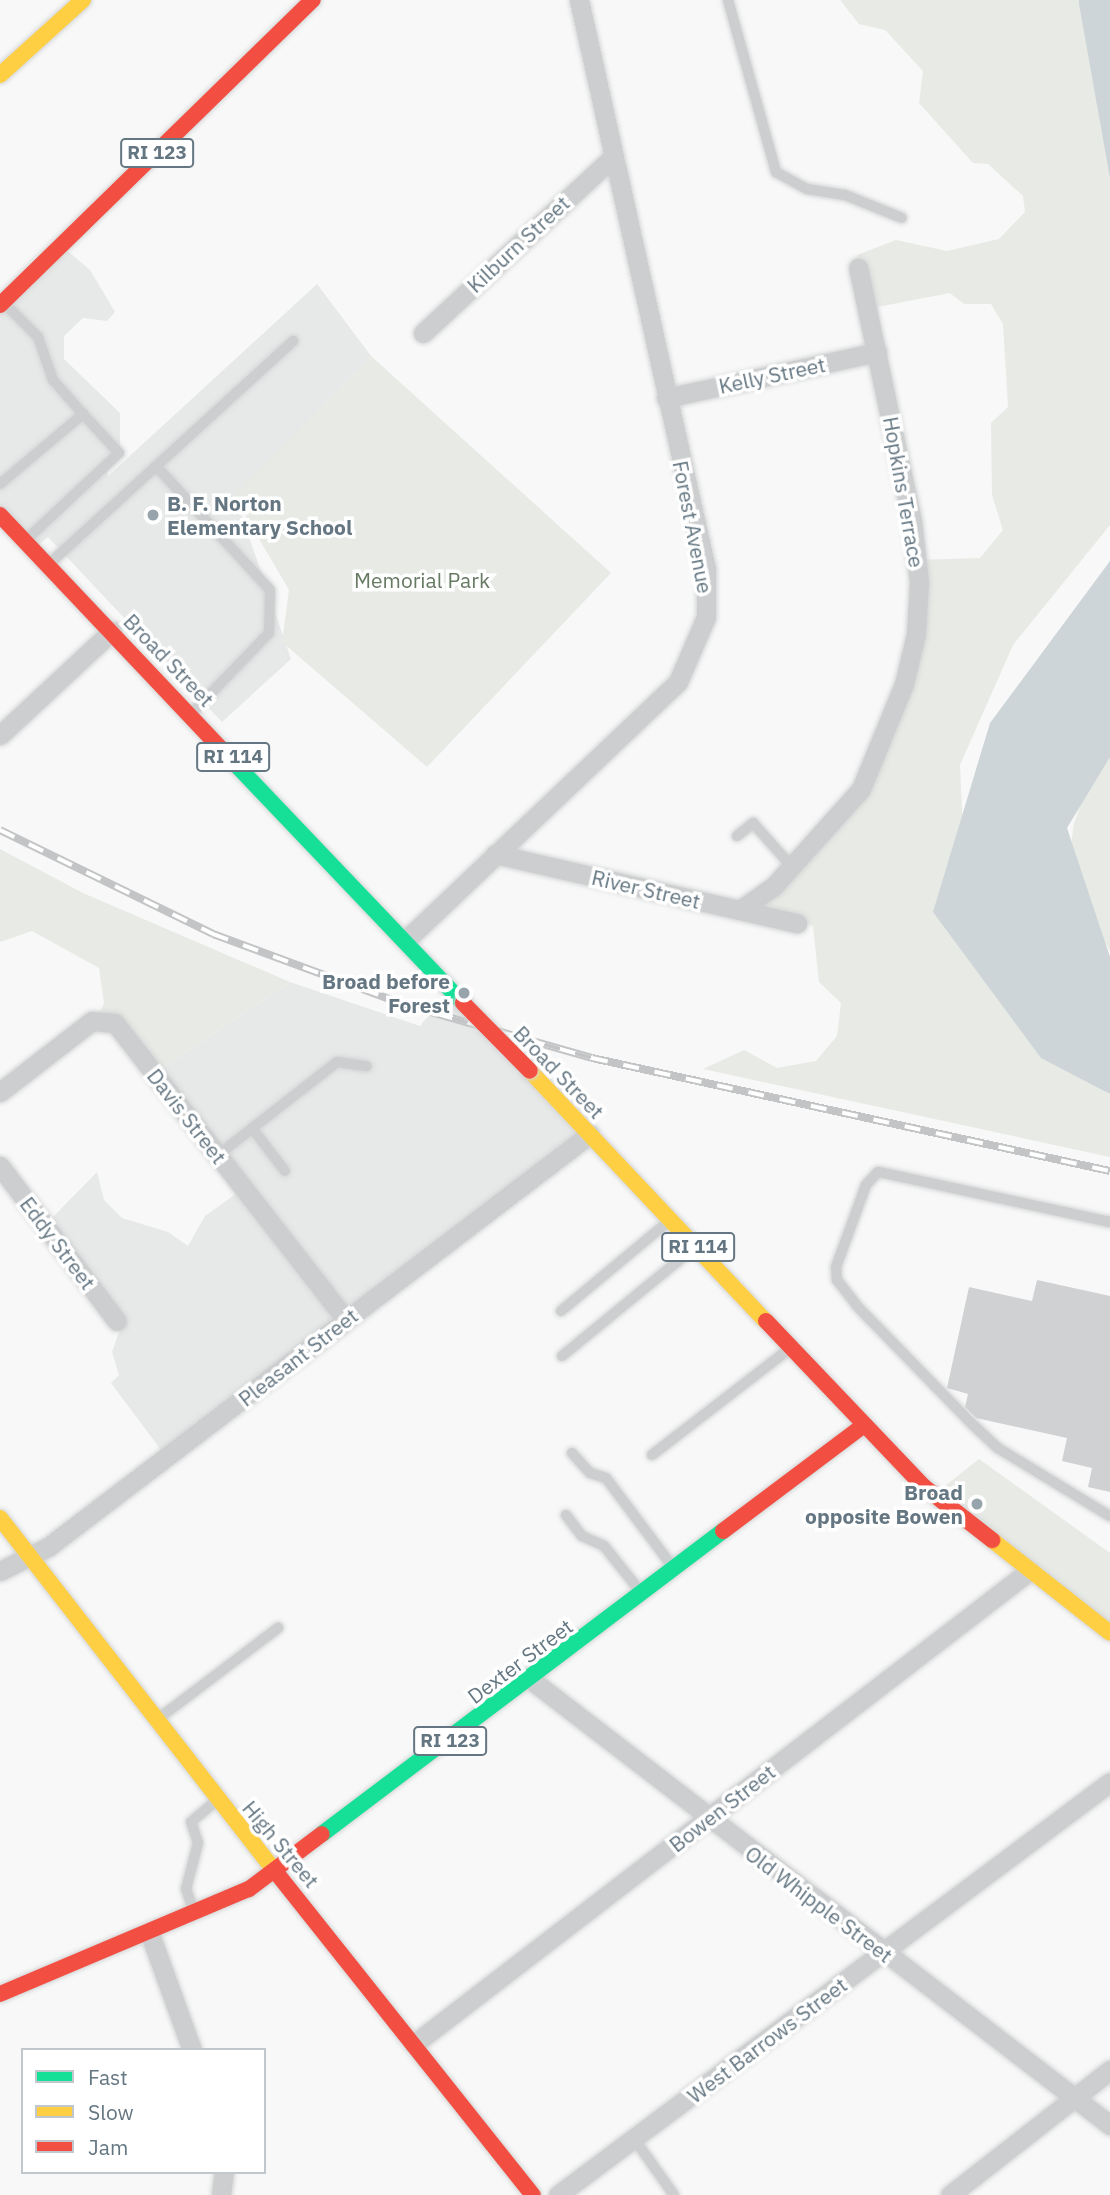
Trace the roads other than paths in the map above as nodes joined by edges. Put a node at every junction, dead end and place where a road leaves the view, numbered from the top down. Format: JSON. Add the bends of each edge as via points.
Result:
{"nodes":[{"id":1,"x":83,"y":0,"type":"edge"},
{"id":2,"x":313,"y":0,"type":"edge"},
{"id":3,"x":579,"y":0,"type":"edge"},
{"id":4,"x":728,"y":0,"type":"edge"},
{"id":5,"x":0,"y":75,"type":"edge"},
{"id":6,"x":613,"y":157,"type":"junction"},
{"id":7,"x":902,"y":218,"type":"dead end"},
{"id":8,"x":858,"y":268,"type":"dead end"},
{"id":9,"x":2,"y":303,"type":"edge"},
{"id":10,"x":423,"y":333,"type":"dead end"},
{"id":11,"x":293,"y":341,"type":"dead end"},
{"id":12,"x":877,"y":352,"type":"junction"},
{"id":13,"x":666,"y":398,"type":"junction"},
{"id":14,"x":83,"y":414,"type":"junction"},
{"id":15,"x":156,"y":466,"type":"junction"},
{"id":16,"x":0,"y":484,"type":"edge"},
{"id":17,"x":0,"y":515,"type":"edge"},
{"id":18,"x":25,"y":541,"type":"junction"},
{"id":19,"x":48,"y":565,"type":"junction"},
{"id":20,"x":112,"y":631,"type":"junction"},
{"id":21,"x":192,"y":713,"type":"junction"},
{"id":22,"x":0,"y":735,"type":"edge"},
{"id":23,"x":737,"y":836,"type":"dead end"},
{"id":24,"x":495,"y":854,"type":"junction"},
{"id":25,"x":792,"y":867,"type":"junction"},
{"id":26,"x":740,"y":910,"type":"junction"},
{"id":27,"x":797,"y":923,"type":"dead end"},
{"id":28,"x":405,"y":940,"type":"junction"},
{"id":29,"x":367,"y":1066,"type":"dead end"},
{"id":30,"x":0,"y":1093,"type":"edge"},
{"id":31,"x":252,"y":1128,"type":"junction"},
{"id":32,"x":590,"y":1134,"type":"junction"},
{"id":33,"x":218,"y":1155,"type":"junction"},
{"id":34,"x":0,"y":1166,"type":"edge"},
{"id":35,"x":285,"y":1171,"type":"dead end"},
{"id":36,"x":671,"y":1219,"type":"junction"},
{"id":37,"x":1110,"y":1223,"type":"edge"},
{"id":38,"x":697,"y":1246,"type":"junction"},
{"id":39,"x":561,"y":1311,"type":"dead end"},
{"id":40,"x":346,"y":1320,"type":"junction"},
{"id":41,"x":117,"y":1321,"type":"dead end"},
{"id":42,"x":791,"y":1347,"type":"junction"},
{"id":43,"x":562,"y":1356,"type":"dead end"},
{"id":44,"x":863,"y":1426,"type":"junction"},
{"id":45,"x":572,"y":1453,"type":"dead end"},
{"id":46,"x":652,"y":1455,"type":"dead end"},
{"id":47,"x":565,"y":1515,"type":"dead end"},
{"id":48,"x":1110,"y":1516,"type":"edge"},
{"id":49,"x":0,"y":1518,"type":"edge"},
{"id":50,"x":27,"y":1553,"type":"junction"},
{"id":51,"x":675,"y":1569,"type":"junction"},
{"id":52,"x":0,"y":1571,"type":"edge"},
{"id":53,"x":1029,"y":1571,"type":"junction"},
{"id":54,"x":642,"y":1594,"type":"junction"},
{"id":55,"x":278,"y":1628,"type":"dead end"},
{"id":56,"x":1110,"y":1633,"type":"edge"},
{"id":57,"x":530,"y":1679,"type":"junction"},
{"id":58,"x":155,"y":1722,"type":"junction"},
{"id":59,"x":1110,"y":1782,"type":"edge"},
{"id":60,"x":217,"y":1800,"type":"junction"},
{"id":61,"x":708,"y":1819,"type":"junction"},
{"id":62,"x":275,"y":1871,"type":"junction"},
{"id":63,"x":195,"y":1914,"type":"junction"},
{"id":64,"x":150,"y":1934,"type":"junction"},
{"id":65,"x":883,"y":1952,"type":"junction"},
{"id":66,"x":0,"y":1994,"type":"edge"},
{"id":67,"x":414,"y":2044,"type":"junction"},
{"id":68,"x":191,"y":2048,"type":"edge"},
{"id":69,"x":1110,"y":2070,"type":"edge"},
{"id":70,"x":1074,"y":2097,"type":"junction"},
{"id":71,"x":1110,"y":2125,"type":"edge"},
{"id":72,"x":635,"y":2140,"type":"junction"},
{"id":73,"x":224,"y":2174,"type":"edge"},
{"id":74,"x":221,"y":2195,"type":"edge"},
{"id":75,"x":533,"y":2195,"type":"edge"},
{"id":76,"x":558,"y":2195,"type":"edge"},
{"id":77,"x":674,"y":2195,"type":"edge"},
{"id":78,"x":950,"y":2195,"type":"edge"}],
"edges":[{"from":1,"to":5,"type":"main road"},
{"from":2,"to":9,"type":"main road","number":"RI 123"},
{"from":3,"to":6,"type":"street","name":"Forest Avenue"},
{"from":4,"to":7,"type":"lane","via":[[776,172],[807,189],[845,195]]},
{"from":6,"to":10,"type":"street","name":"Kilburn Street"},
{"from":6,"to":13,"type":"street","name":"Forest Avenue"},
{"from":8,"to":12,"type":"street","name":"Hopkins Terrace"},
{"from":9,"to":14,"type":"lane","via":[[38,337],[53,380]]},
{"from":11,"to":15,"type":"lane"},
{"from":12,"to":13,"type":"street","name":"Kelly Street"},
{"from":12,"to":25,"type":"street","name":"Hopkins Terrace","via":[[918,559],[916,634],[904,684],[861,789]]},
{"from":13,"to":24,"type":"street","name":"Forest Avenue","via":[[706,569],[709,604],[696,650],[658,703]]},
{"from":14,"to":16,"type":"lane"},
{"from":14,"to":18,"type":"lane","via":[[118,453]]},
{"from":15,"to":19,"type":"lane"},
{"from":15,"to":21,"type":"lane","via":[[270,590],[269,634]]},
{"from":17,"to":18,"type":"main road","name":"Broad Street","number":"RI 114"},
{"from":18,"to":19,"type":"main road","name":"Broad Street","number":"RI 114"},
{"from":19,"to":20,"type":"main road","name":"Broad Street","number":"RI 114"},
{"from":20,"to":21,"type":"main road","name":"Broad Street","number":"RI 114"},
{"from":20,"to":22,"type":"street"},
{"from":21,"to":28,"type":"main road","name":"Broad Street","number":"RI 114"},
{"from":23,"to":25,"type":"lane","via":[[753,823]]},
{"from":24,"to":26,"type":"street","name":"River Street"},
{"from":24,"to":28,"type":"street","name":"Forest Avenue"},
{"from":25,"to":26,"type":"street","name":"Hopkins Terrace"},
{"from":26,"to":27,"type":"street","name":"River Street"},
{"from":28,"to":32,"type":"main road","name":"Broad Street","number":"RI 114","bridge":true},
{"from":29,"to":31,"type":"lane","via":[[337,1062]]},
{"from":30,"to":33,"type":"street","name":"Davis Street","via":[[92,1021],[107,1018]]},
{"from":31,"to":33,"type":"lane"},
{"from":31,"to":35,"type":"lane"},
{"from":32,"to":36,"type":"main road","name":"Broad Street","number":"RI 114"},
{"from":32,"to":40,"type":"street","name":"Pleasant Street"},
{"from":33,"to":40,"type":"street","name":"Davis Street"},
{"from":34,"to":41,"type":"street","name":"Eddy Street"},
{"from":36,"to":38,"type":"main road","name":"Broad Street","number":"RI 114"},
{"from":36,"to":39,"type":"lane"},
{"from":37,"to":48,"type":"lane","via":[[878,1172],[866,1185],[836,1268],[837,1280],[857,1306],[980,1432]]},
{"from":38,"to":42,"type":"main road","name":"Broad Street","number":"RI 114"},
{"from":38,"to":43,"type":"lane"},
{"from":40,"to":50,"type":"street","name":"Pleasant Street","via":[[48,1547]]},
{"from":42,"to":44,"type":"main road","name":"Broad Street","number":"RI 114"},
{"from":42,"to":46,"type":"lane"},
{"from":44,"to":51,"type":"main road","name":"Dexter Street","number":"RI 123"},
{"from":44,"to":53,"type":"main road","name":"Broad Street","number":"RI 114","via":[[968,1527]]},
{"from":45,"to":51,"type":"lane","via":[[590,1474],[606,1478]]},
{"from":47,"to":54,"type":"lane","via":[[582,1536],[604,1546]]},
{"from":49,"to":50,"type":"main road","name":"High Street"},
{"from":50,"to":52,"type":"street","name":"Pleasant Street"},
{"from":50,"to":58,"type":"main road","name":"High Street"},
{"from":51,"to":54,"type":"main road","name":"Dexter Street","number":"RI 123"},
{"from":53,"to":56,"type":"main road","name":"Broad Street","number":"RI 114"},
{"from":53,"to":61,"type":"street","name":"Bowen Street"},
{"from":54,"to":57,"type":"main road","name":"Dexter Street","number":"RI 123"},
{"from":55,"to":58,"type":"lane"},
{"from":57,"to":61,"type":"street","name":"Old Whipple Street"},
{"from":57,"to":62,"type":"main road","name":"Dexter Street","number":"RI 123"},
{"from":58,"to":60,"type":"main road","name":"High Street"},
{"from":59,"to":65,"type":"street","name":"West Barrows Street"},
{"from":60,"to":62,"type":"main road","name":"High Street"},
{"from":60,"to":63,"type":"lane","via":[[191,1822],[198,1857],[186,1889]]},
{"from":61,"to":65,"type":"street","name":"Old Whipple Street"},
{"from":61,"to":67,"type":"street","name":"Bowen Street"},
{"from":62,"to":63,"type":"main road","name":"Dexter Street","number":"RI 123"},
{"from":62,"to":67,"type":"main road","name":"High Street"},
{"from":63,"to":64,"type":"main road","name":"Dexter Street","number":"RI 123"},
{"from":64,"to":66,"type":"main road","name":"Dexter Street","number":"RI 123"},
{"from":64,"to":68,"type":"street"},
{"from":65,"to":70,"type":"street","name":"Old Whipple Street"},
{"from":65,"to":72,"type":"street","name":"West Barrows Street"},
{"from":67,"to":75,"type":"main road","name":"High Street"},
{"from":69,"to":70,"type":"street"},
{"from":70,"to":71,"type":"street","name":"Old Whipple Street"},
{"from":70,"to":78,"type":"street"},
{"from":72,"to":76,"type":"street","name":"West Barrows Street"},
{"from":72,"to":77,"type":"lane"},
{"from":73,"to":74,"type":"street"}]}
